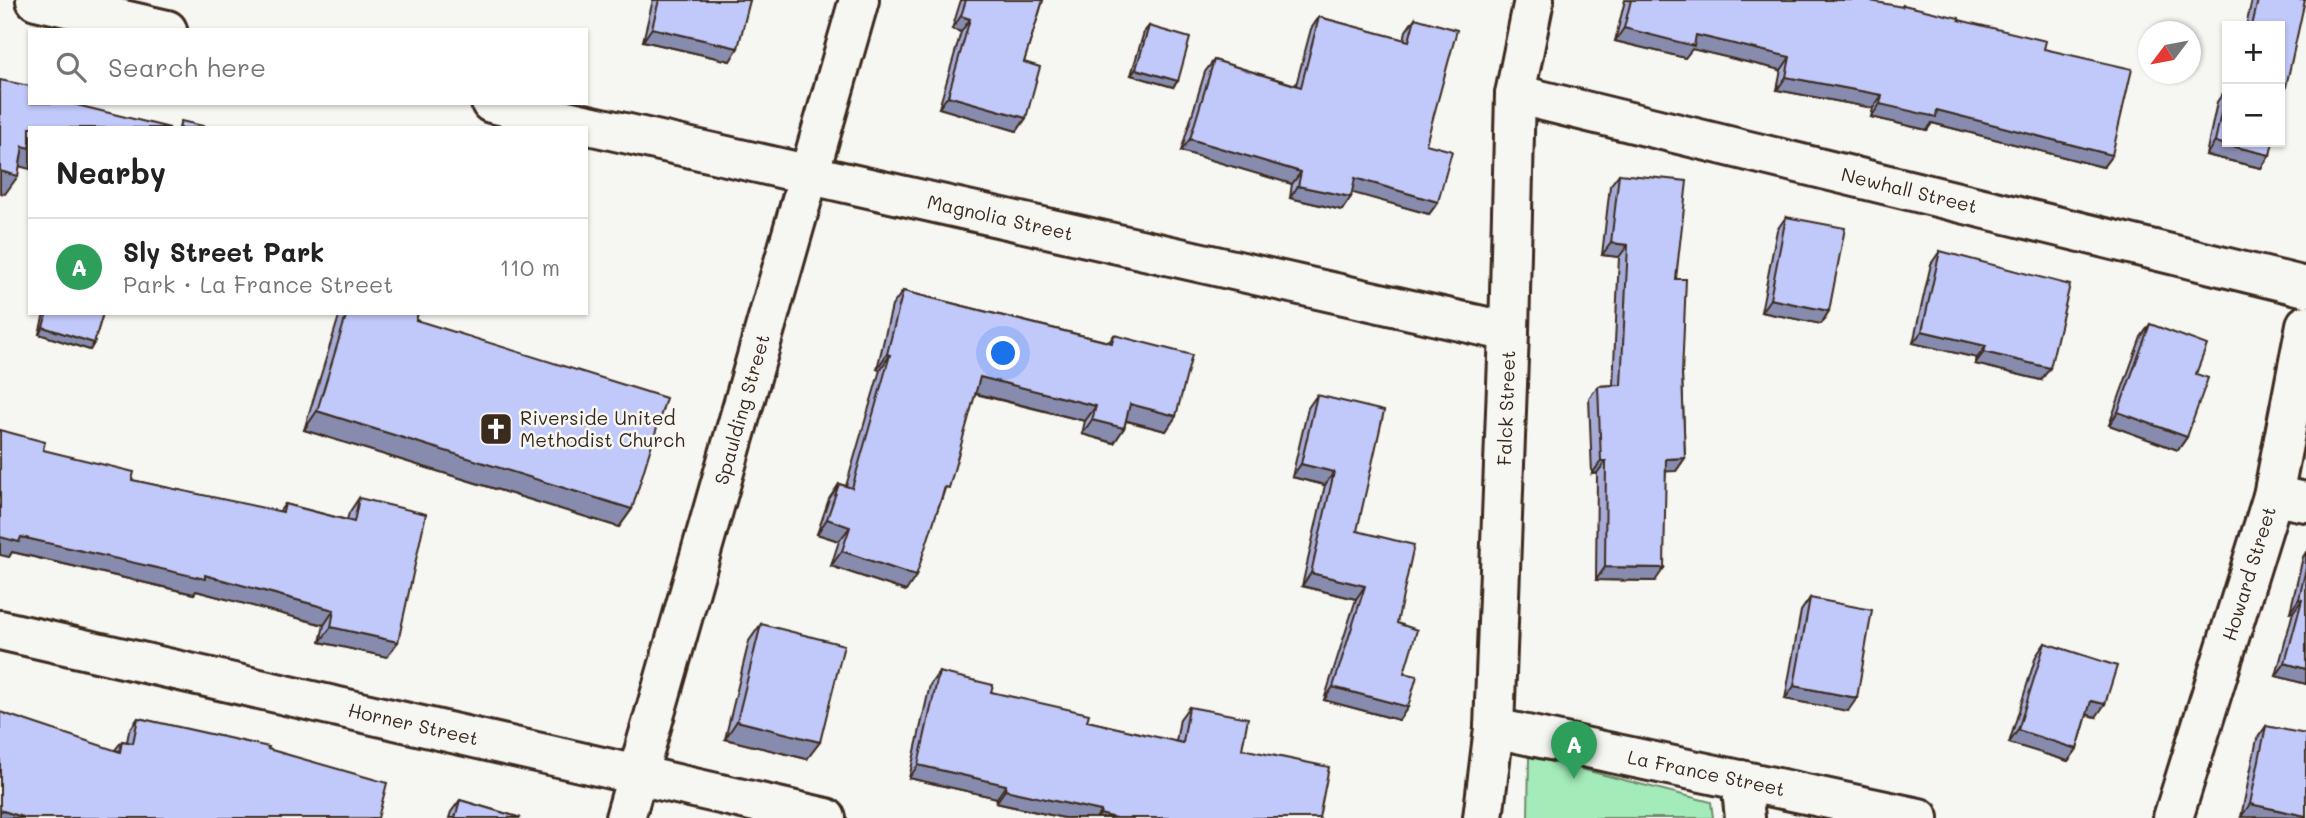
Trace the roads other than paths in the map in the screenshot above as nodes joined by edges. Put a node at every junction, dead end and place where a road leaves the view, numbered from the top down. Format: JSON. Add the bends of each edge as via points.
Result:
{"nodes":[{"id":1,"x":36,"y":0,"type":"edge"},
{"id":2,"x":859,"y":0,"type":"edge"},
{"id":3,"x":1534,"y":0,"type":"edge"},
{"id":4,"x":158,"y":28,"type":"edge"},
{"id":5,"x":1514,"y":94,"type":"junction"},
{"id":6,"x":500,"y":105,"type":"edge"},
{"id":7,"x":809,"y":176,"type":"junction"},
{"id":8,"x":2306,"y":287,"type":"edge"},
{"id":9,"x":2306,"y":326,"type":"edge"},
{"id":10,"x":1509,"y":332,"type":"junction"},
{"id":11,"x":2289,"y":499,"type":"edge"},
{"id":12,"x":0,"y":630,"type":"edge"},
{"id":13,"x":1494,"y":729,"type":"junction"},
{"id":14,"x":638,"y":776,"type":"junction"},
{"id":15,"x":1741,"y":779,"type":"junction"},
{"id":16,"x":625,"y":818,"type":"edge"},
{"id":17,"x":826,"y":818,"type":"edge"},
{"id":18,"x":1483,"y":818,"type":"edge"},
{"id":19,"x":1745,"y":818,"type":"edge"},
{"id":20,"x":1919,"y":818,"type":"edge"},
{"id":21,"x":2173,"y":818,"type":"edge"}],
"edges":[{"from":1,"to":4,"type":"street"},
{"from":2,"to":7,"type":"street","name":"Spaulding Street"},
{"from":3,"to":5,"type":"street","name":"Falck Street"},
{"from":5,"to":8,"type":"street","name":"Newhall Street"},
{"from":5,"to":10,"type":"street","name":"Falck Street"},
{"from":6,"to":7,"type":"street","name":"Magnolia Street"},
{"from":7,"to":10,"type":"street","name":"Magnolia Street"},
{"from":7,"to":14,"type":"street","name":"Spaulding Street"},
{"from":9,"to":11,"type":"street","name":"Howard Street"},
{"from":10,"to":13,"type":"street","name":"Falck Street"},
{"from":11,"to":21,"type":"street","name":"Howard Street"},
{"from":12,"to":14,"type":"street","name":"Horner Street"},
{"from":13,"to":15,"type":"street","name":"La France Street"},
{"from":13,"to":18,"type":"street","name":"Falck Street"},
{"from":14,"to":16,"type":"street","name":"Spaulding Street"},
{"from":14,"to":17,"type":"street","name":"Horner Street"},
{"from":15,"to":19,"type":"street"},
{"from":15,"to":20,"type":"street","name":"La France Street"}]}
